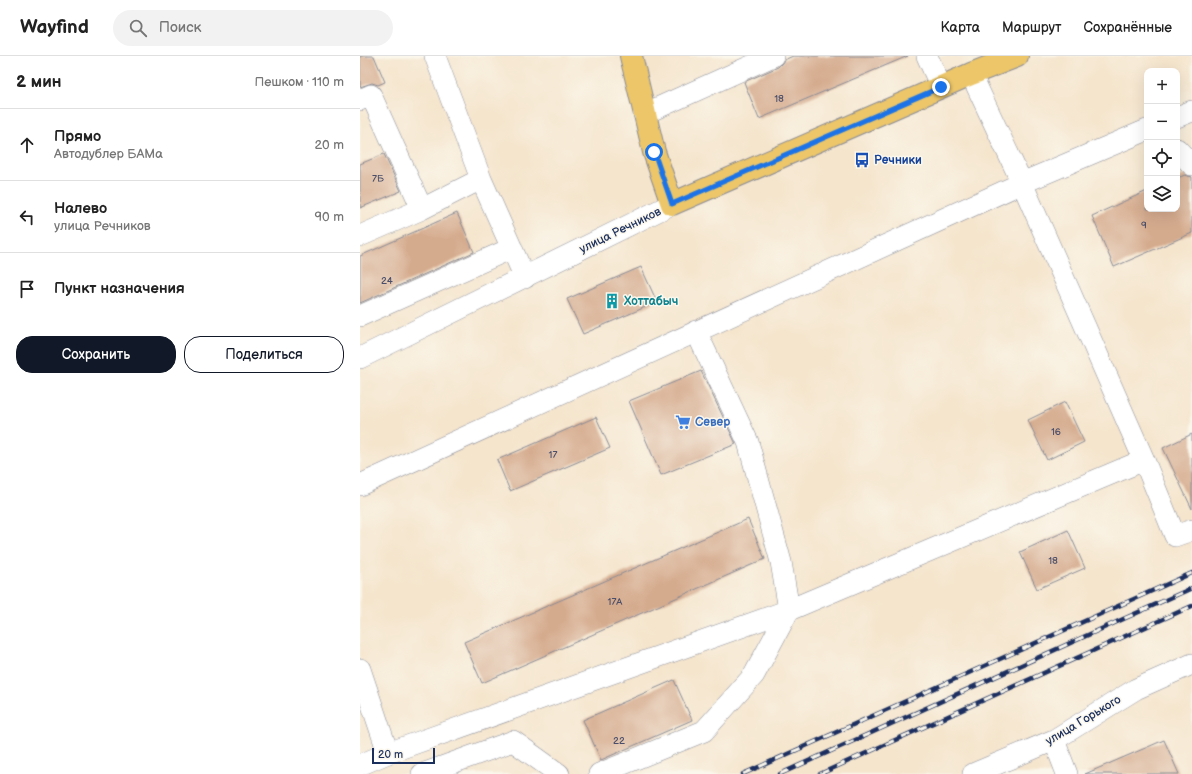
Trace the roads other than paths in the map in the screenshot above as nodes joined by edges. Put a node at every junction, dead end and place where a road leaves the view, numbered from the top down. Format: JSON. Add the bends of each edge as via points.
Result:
{"nodes":[{"id":1,"x":435,"y":56,"type":"edge"},
{"id":2,"x":631,"y":56,"type":"edge"},
{"id":3,"x":773,"y":56,"type":"edge"},
{"id":4,"x":927,"y":56,"type":"edge"},
{"id":5,"x":1017,"y":56,"type":"edge"},
{"id":6,"x":971,"y":74,"type":"junction"},
{"id":7,"x":941,"y":87,"type":"junction"},
{"id":8,"x":360,"y":100,"type":"edge"},
{"id":9,"x":1192,"y":111,"type":"edge"},
{"id":10,"x":644,"y":114,"type":"junction"},
{"id":11,"x":1180,"y":116,"type":"edge"},
{"id":12,"x":1144,"y":131,"type":"edge"},
{"id":13,"x":1180,"y":152,"type":"edge"},
{"id":14,"x":1192,"y":165,"type":"edge"},
{"id":15,"x":481,"y":179,"type":"junction"},
{"id":16,"x":1022,"y":183,"type":"junction"},
{"id":17,"x":672,"y":204,"type":"junction"},
{"id":18,"x":422,"y":209,"type":"junction"},
{"id":19,"x":360,"y":236,"type":"edge"},
{"id":20,"x":512,"y":248,"type":"junction"},
{"id":21,"x":525,"y":278,"type":"junction"},
{"id":22,"x":360,"y":316,"type":"edge"},
{"id":23,"x":696,"y":331,"type":"junction"},
{"id":24,"x":360,"y":358,"type":"edge"},
{"id":25,"x":1144,"y":460,"type":"junction"},
{"id":26,"x":360,"y":485,"type":"edge"},
{"id":27,"x":1192,"y":530,"type":"edge"},
{"id":28,"x":789,"y":610,"type":"junction"},
{"id":29,"x":1192,"y":664,"type":"edge"},
{"id":30,"x":360,"y":669,"type":"edge"},
{"id":31,"x":1054,"y":740,"type":"junction"},
{"id":32,"x":388,"y":753,"type":"junction"},
{"id":33,"x":360,"y":765,"type":"edge"},
{"id":34,"x":422,"y":774,"type":"edge"},
{"id":35,"x":559,"y":774,"type":"edge"},
{"id":36,"x":599,"y":774,"type":"edge"},
{"id":37,"x":973,"y":774,"type":"edge"},
{"id":38,"x":1067,"y":774,"type":"edge"}],
"edges":[{"from":1,"to":15,"type":"street"},
{"from":2,"to":10,"type":"main road"},
{"from":3,"to":10,"type":"street"},
{"from":4,"to":7,"type":"street"},
{"from":5,"to":6,"type":"main road","name":"улица Речников"},
{"from":6,"to":7,"type":"main road","name":"улица Речников"},
{"from":6,"to":16,"type":"street"},
{"from":7,"to":17,"type":"main road","name":"улица Речников"},
{"from":8,"to":18,"type":"street","via":[[371,95]]},
{"from":9,"to":11,"type":"street"},
{"from":10,"to":17,"type":"main road"},
{"from":12,"to":16,"type":"street"},
{"from":13,"to":14,"type":"street"},
{"from":15,"to":18,"type":"street"},
{"from":15,"to":20,"type":"street"},
{"from":16,"to":23,"type":"street"},
{"from":16,"to":25,"type":"street"},
{"from":17,"to":21,"type":"street","name":"улица Речников"},
{"from":18,"to":19,"type":"street"},
{"from":20,"to":21,"type":"street"},
{"from":20,"to":22,"type":"street"},
{"from":21,"to":24,"type":"street","name":"улица Речников"},
{"from":23,"to":26,"type":"street"},
{"from":23,"to":28,"type":"street","via":[[748,442],[781,562]]},
{"from":25,"to":27,"type":"street","via":[[1175,536]]},
{"from":25,"to":28,"type":"street"},
{"from":28,"to":32,"type":"street"},
{"from":28,"to":36,"type":"street","via":[[754,675],[704,731]]},
{"from":29,"to":31,"type":"street","name":"улица Горького","via":[[1136,689]]},
{"from":30,"to":32,"type":"street"},
{"from":31,"to":37,"type":"street","name":"улица Горького"},
{"from":31,"to":38,"type":"street"},
{"from":32,"to":33,"type":"street"},
{"from":34,"to":35,"type":"street","via":[[513,741]]}]}
